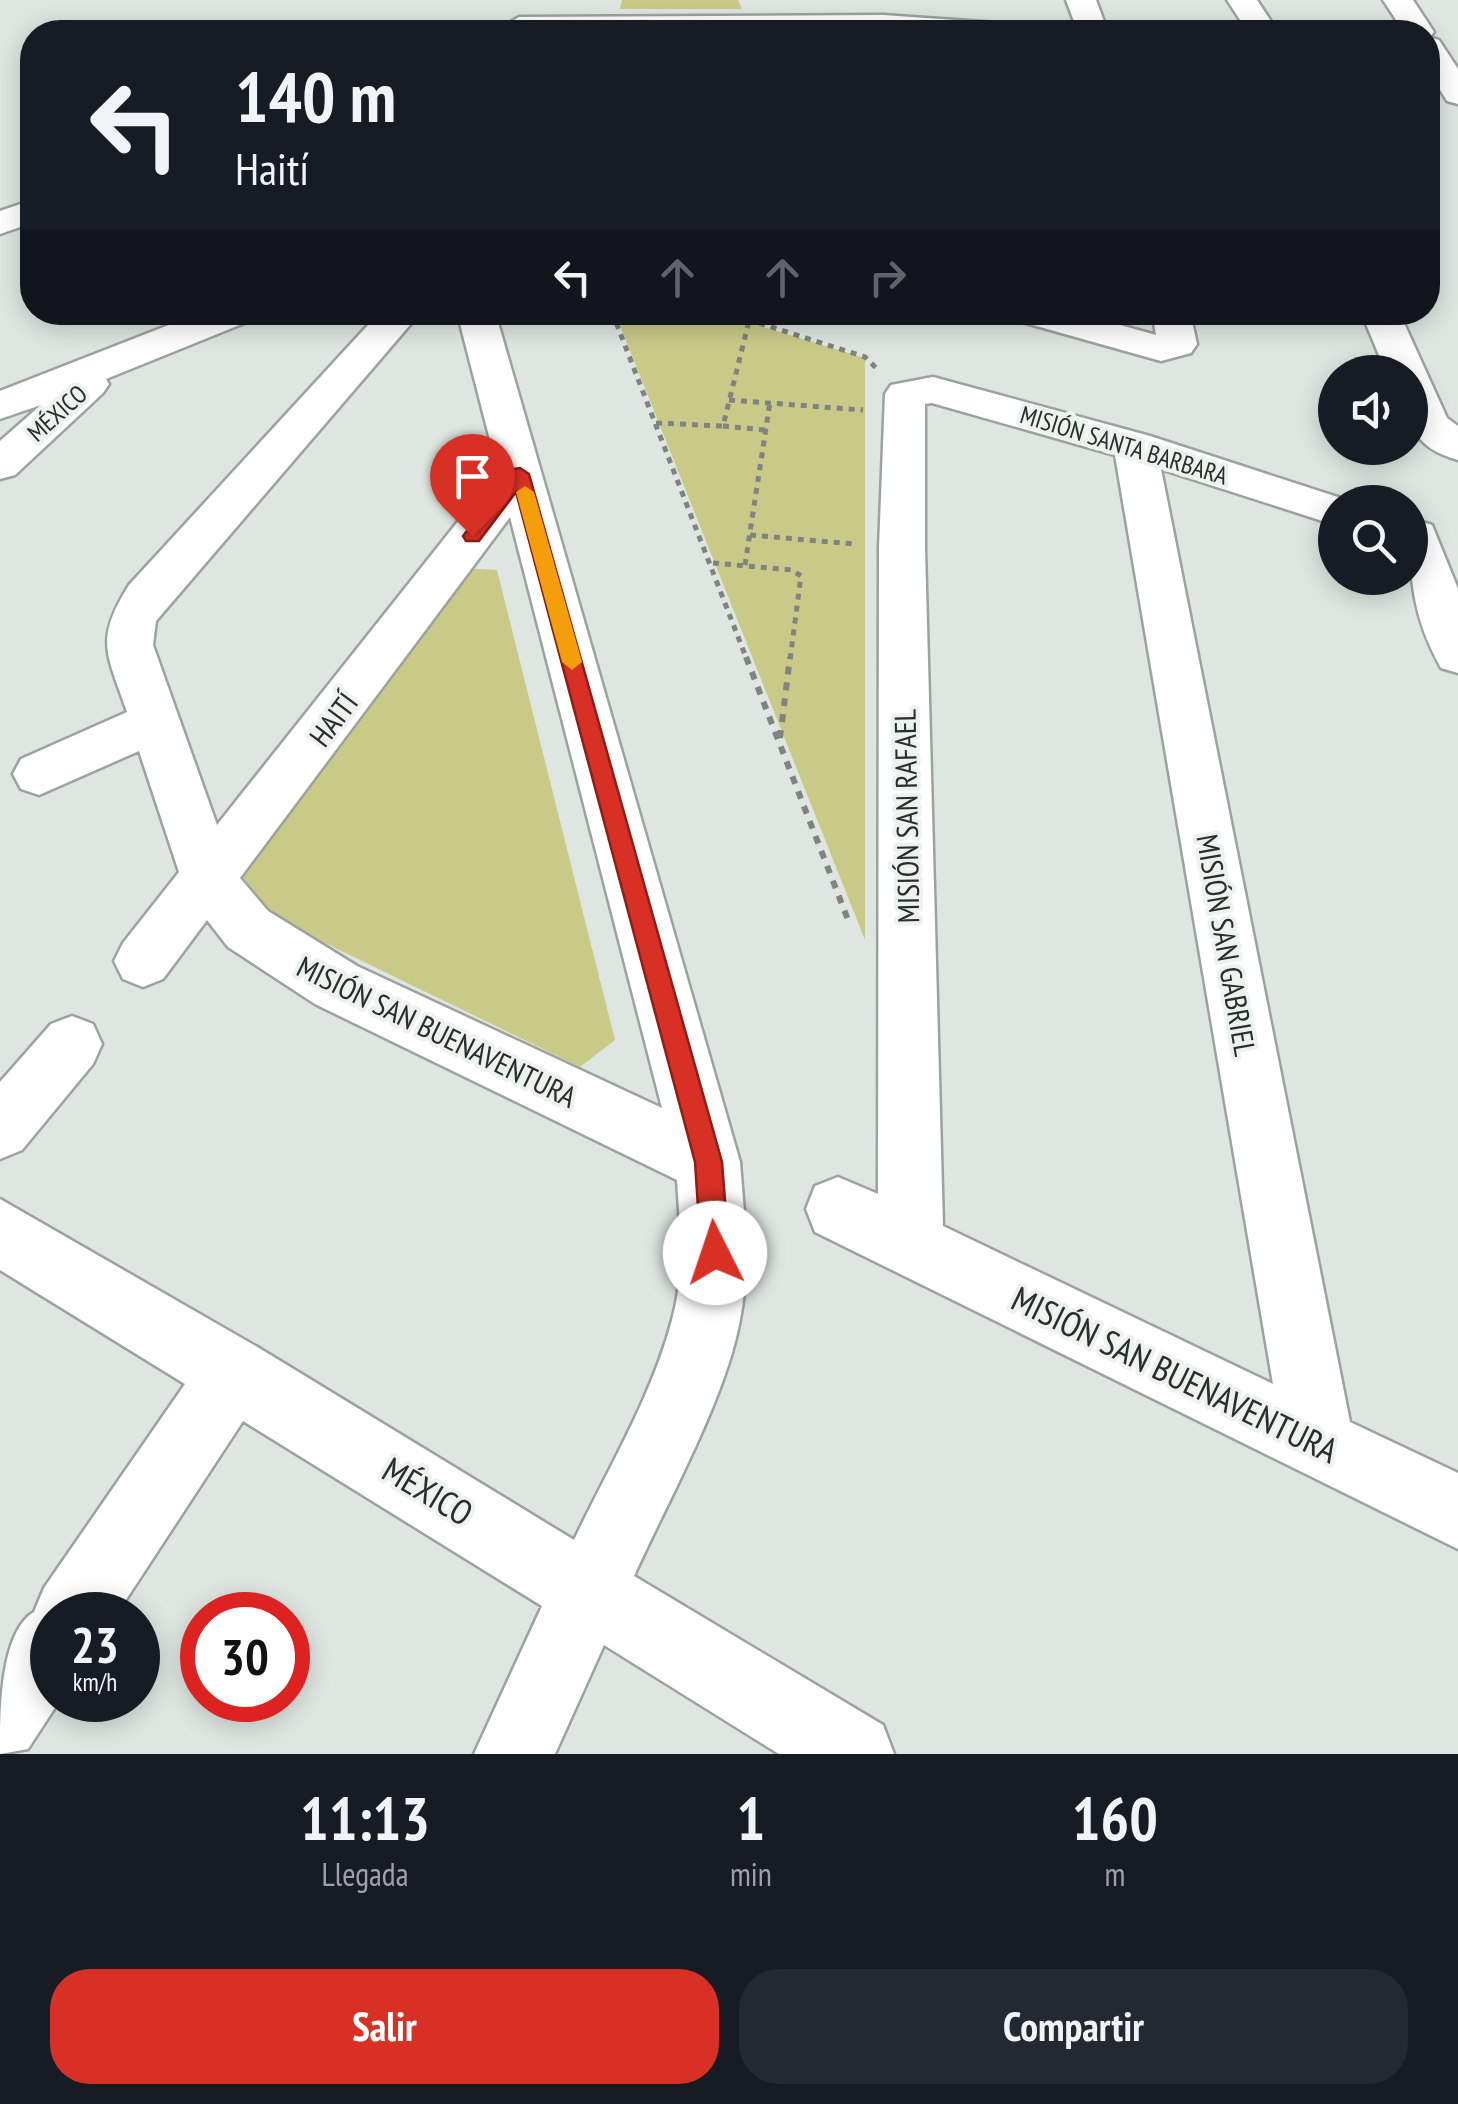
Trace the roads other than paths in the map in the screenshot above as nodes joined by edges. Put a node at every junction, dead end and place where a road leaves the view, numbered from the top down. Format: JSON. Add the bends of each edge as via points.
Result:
{"nodes":[{"id":1,"x":931,"y":19,"type":"edge"},
{"id":2,"x":521,"y":20,"type":"edge"},
{"id":3,"x":1440,"y":65,"type":"edge"},
{"id":4,"x":1458,"y":94,"type":"edge"},
{"id":5,"x":206,"y":325,"type":"edge"},
{"id":6,"x":390,"y":325,"type":"edge"},
{"id":7,"x":480,"y":325,"type":"edge"},
{"id":8,"x":1073,"y":325,"type":"edge"},
{"id":9,"x":1386,"y":325,"type":"edge"},
{"id":10,"x":1172,"y":331,"type":"edge"},
{"id":11,"x":1399,"y":355,"type":"edge"},
{"id":12,"x":113,"y":362,"type":"junction"},
{"id":13,"x":906,"y":400,"type":"joint"},
{"id":14,"x":0,"y":406,"type":"edge"},
{"id":15,"x":1428,"y":410,"type":"edge"},
{"id":16,"x":1448,"y":441,"type":"edge"},
{"id":17,"x":1135,"y":446,"type":"junction"},
{"id":18,"x":0,"y":465,"type":"edge"},
{"id":19,"x":520,"y":474,"type":"junction"},
{"id":20,"x":1318,"y":505,"type":"edge"},
{"id":21,"x":1428,"y":540,"type":"edge"},
{"id":22,"x":1458,"y":654,"type":"edge"},
{"id":23,"x":154,"y":722,"type":"junction"},
{"id":24,"x":39,"y":774,"type":"dead end"},
{"id":25,"x":209,"y":881,"type":"junction"},
{"id":26,"x":143,"y":961,"type":"dead end"},
{"id":27,"x":72,"y":1044,"type":"dead end"},
{"id":28,"x":0,"y":1129,"type":"edge"},
{"id":29,"x":708,"y":1162,"type":"junction"},
{"id":30,"x":838,"y":1209,"type":"dead end"},
{"id":31,"x":0,"y":1232,"type":"edge"},
{"id":32,"x":911,"y":1245,"type":"junction"},
{"id":33,"x":234,"y":1373,"type":"junction"},
{"id":34,"x":1319,"y":1444,"type":"junction"},
{"id":35,"x":1458,"y":1512,"type":"edge"},
{"id":36,"x":589,"y":1589,"type":"junction"},
{"id":37,"x":87,"y":1592,"type":"edge"},
{"id":38,"x":30,"y":1676,"type":"edge"},
{"id":39,"x":0,"y":1722,"type":"edge"},
{"id":40,"x":514,"y":1754,"type":"edge"},
{"id":41,"x":854,"y":1754,"type":"edge"}],
"edges":[{"from":1,"to":2,"type":"street"},
{"from":3,"to":4,"type":"street"},
{"from":5,"to":12,"type":"street"},
{"from":6,"to":23,"type":"street","name":"MISIÓN SAN BUENAVENTURA","via":[[132,620],[129,645]]},
{"from":7,"to":19,"type":"street"},
{"from":8,"to":10,"type":"street","via":[[1151,348]]},
{"from":9,"to":11,"type":"street"},
{"from":12,"to":14,"type":"street"},
{"from":12,"to":18,"type":"street","name":"MÉXICO"},
{"from":13,"to":17,"type":"street","name":"MISIÓN SANTA BARBARA","via":[[933,390]]},
{"from":13,"to":32,"type":"street","name":"MISIÓN SAN RAFAEL"},
{"from":15,"to":16,"type":"street"},
{"from":17,"to":20,"type":"street","name":"MISIÓN SANTA BARBARA"},
{"from":17,"to":34,"type":"street","name":"MISIÓN SAN GABRIEL"},
{"from":19,"to":25,"type":"street","name":"HAITÍ"},
{"from":19,"to":29,"type":"street"},
{"from":21,"to":22,"type":"street"},
{"from":23,"to":24,"type":"street"},
{"from":23,"to":25,"type":"street","name":"MISIÓN SAN BUENAVENTURA"},
{"from":25,"to":26,"type":"street","name":"HAITÍ"},
{"from":25,"to":29,"type":"street","name":"MISIÓN SAN BUENAVENTURA","via":[[248,929],[336,986]]},
{"from":27,"to":28,"type":"street"},
{"from":29,"to":36,"type":"street","via":[[715,1253],[707,1318],[684,1387]]},
{"from":30,"to":32,"type":"street","name":"MISIÓN SAN BUENAVENTURA"},
{"from":31,"to":33,"type":"street","name":"MÉXICO"},
{"from":32,"to":34,"type":"street","name":"MISIÓN SAN BUENAVENTURA"},
{"from":33,"to":36,"type":"street","name":"MÉXICO"},
{"from":33,"to":37,"type":"street"},
{"from":34,"to":35,"type":"street","name":"MISIÓN SAN BUENAVENTURA"},
{"from":36,"to":40,"type":"street"},
{"from":36,"to":41,"type":"street","name":"MÉXICO"},
{"from":38,"to":39,"type":"street"}]}
